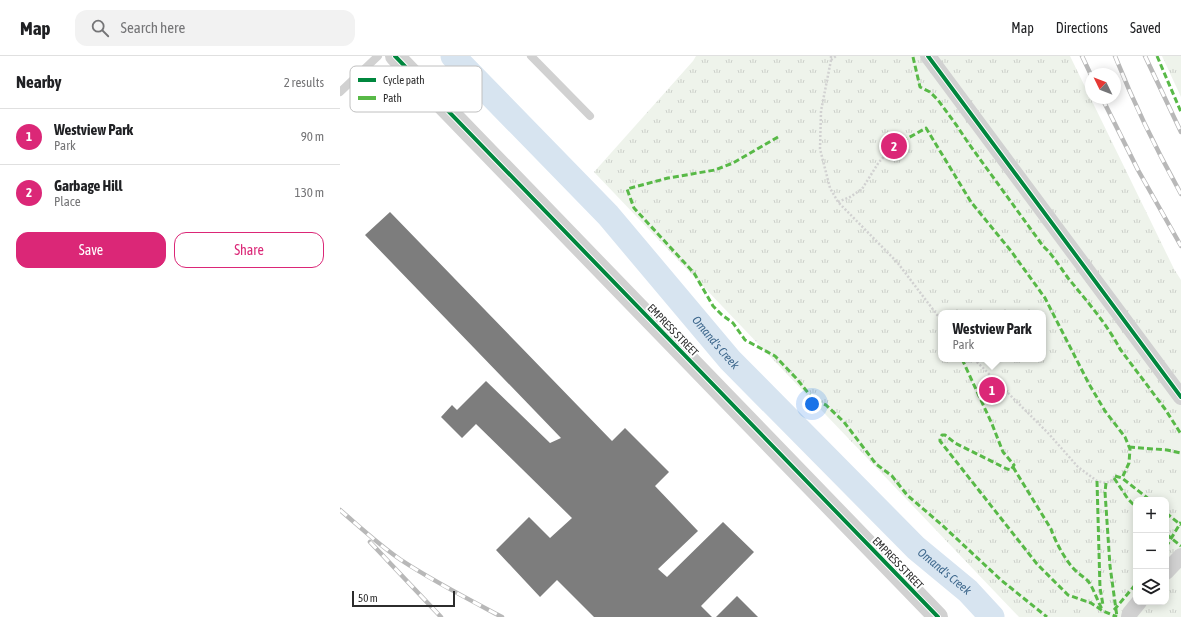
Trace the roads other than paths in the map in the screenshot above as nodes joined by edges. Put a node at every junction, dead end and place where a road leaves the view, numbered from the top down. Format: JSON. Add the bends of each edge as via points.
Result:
{"nodes":[{"id":1,"x":378,"y":56,"type":"edge"},
{"id":2,"x":395,"y":56,"type":"edge"},
{"id":3,"x":531,"y":56,"type":"edge"},
{"id":4,"x":928,"y":56,"type":"edge"},
{"id":5,"x":367,"y":66,"type":"edge"},
{"id":6,"x":405,"y":66,"type":"edge"},
{"id":7,"x":350,"y":83,"type":"edge"},
{"id":8,"x":340,"y":92,"type":"edge"},
{"id":9,"x":449,"y":112,"type":"edge"},
{"id":10,"x":590,"y":116,"type":"dead end"},
{"id":11,"x":1181,"y":397,"type":"edge"},
{"id":12,"x":1181,"y":556,"type":"edge"},
{"id":13,"x":1169,"y":569,"type":"edge"},
{"id":14,"x":1137,"y":605,"type":"edge"},
{"id":15,"x":938,"y":617,"type":"edge"},
{"id":16,"x":1129,"y":617,"type":"edge"}],
"edges":[{"from":1,"to":5,"type":"lane"},
{"from":2,"to":6,"type":"street","name":"EMPRESS STREET"},
{"from":3,"to":10,"type":"lane"},
{"from":4,"to":11,"type":"street"},
{"from":7,"to":8,"type":"lane"},
{"from":9,"to":15,"type":"street","name":"EMPRESS STREET"},
{"from":12,"to":13,"type":"street"},
{"from":14,"to":16,"type":"street"}]}
